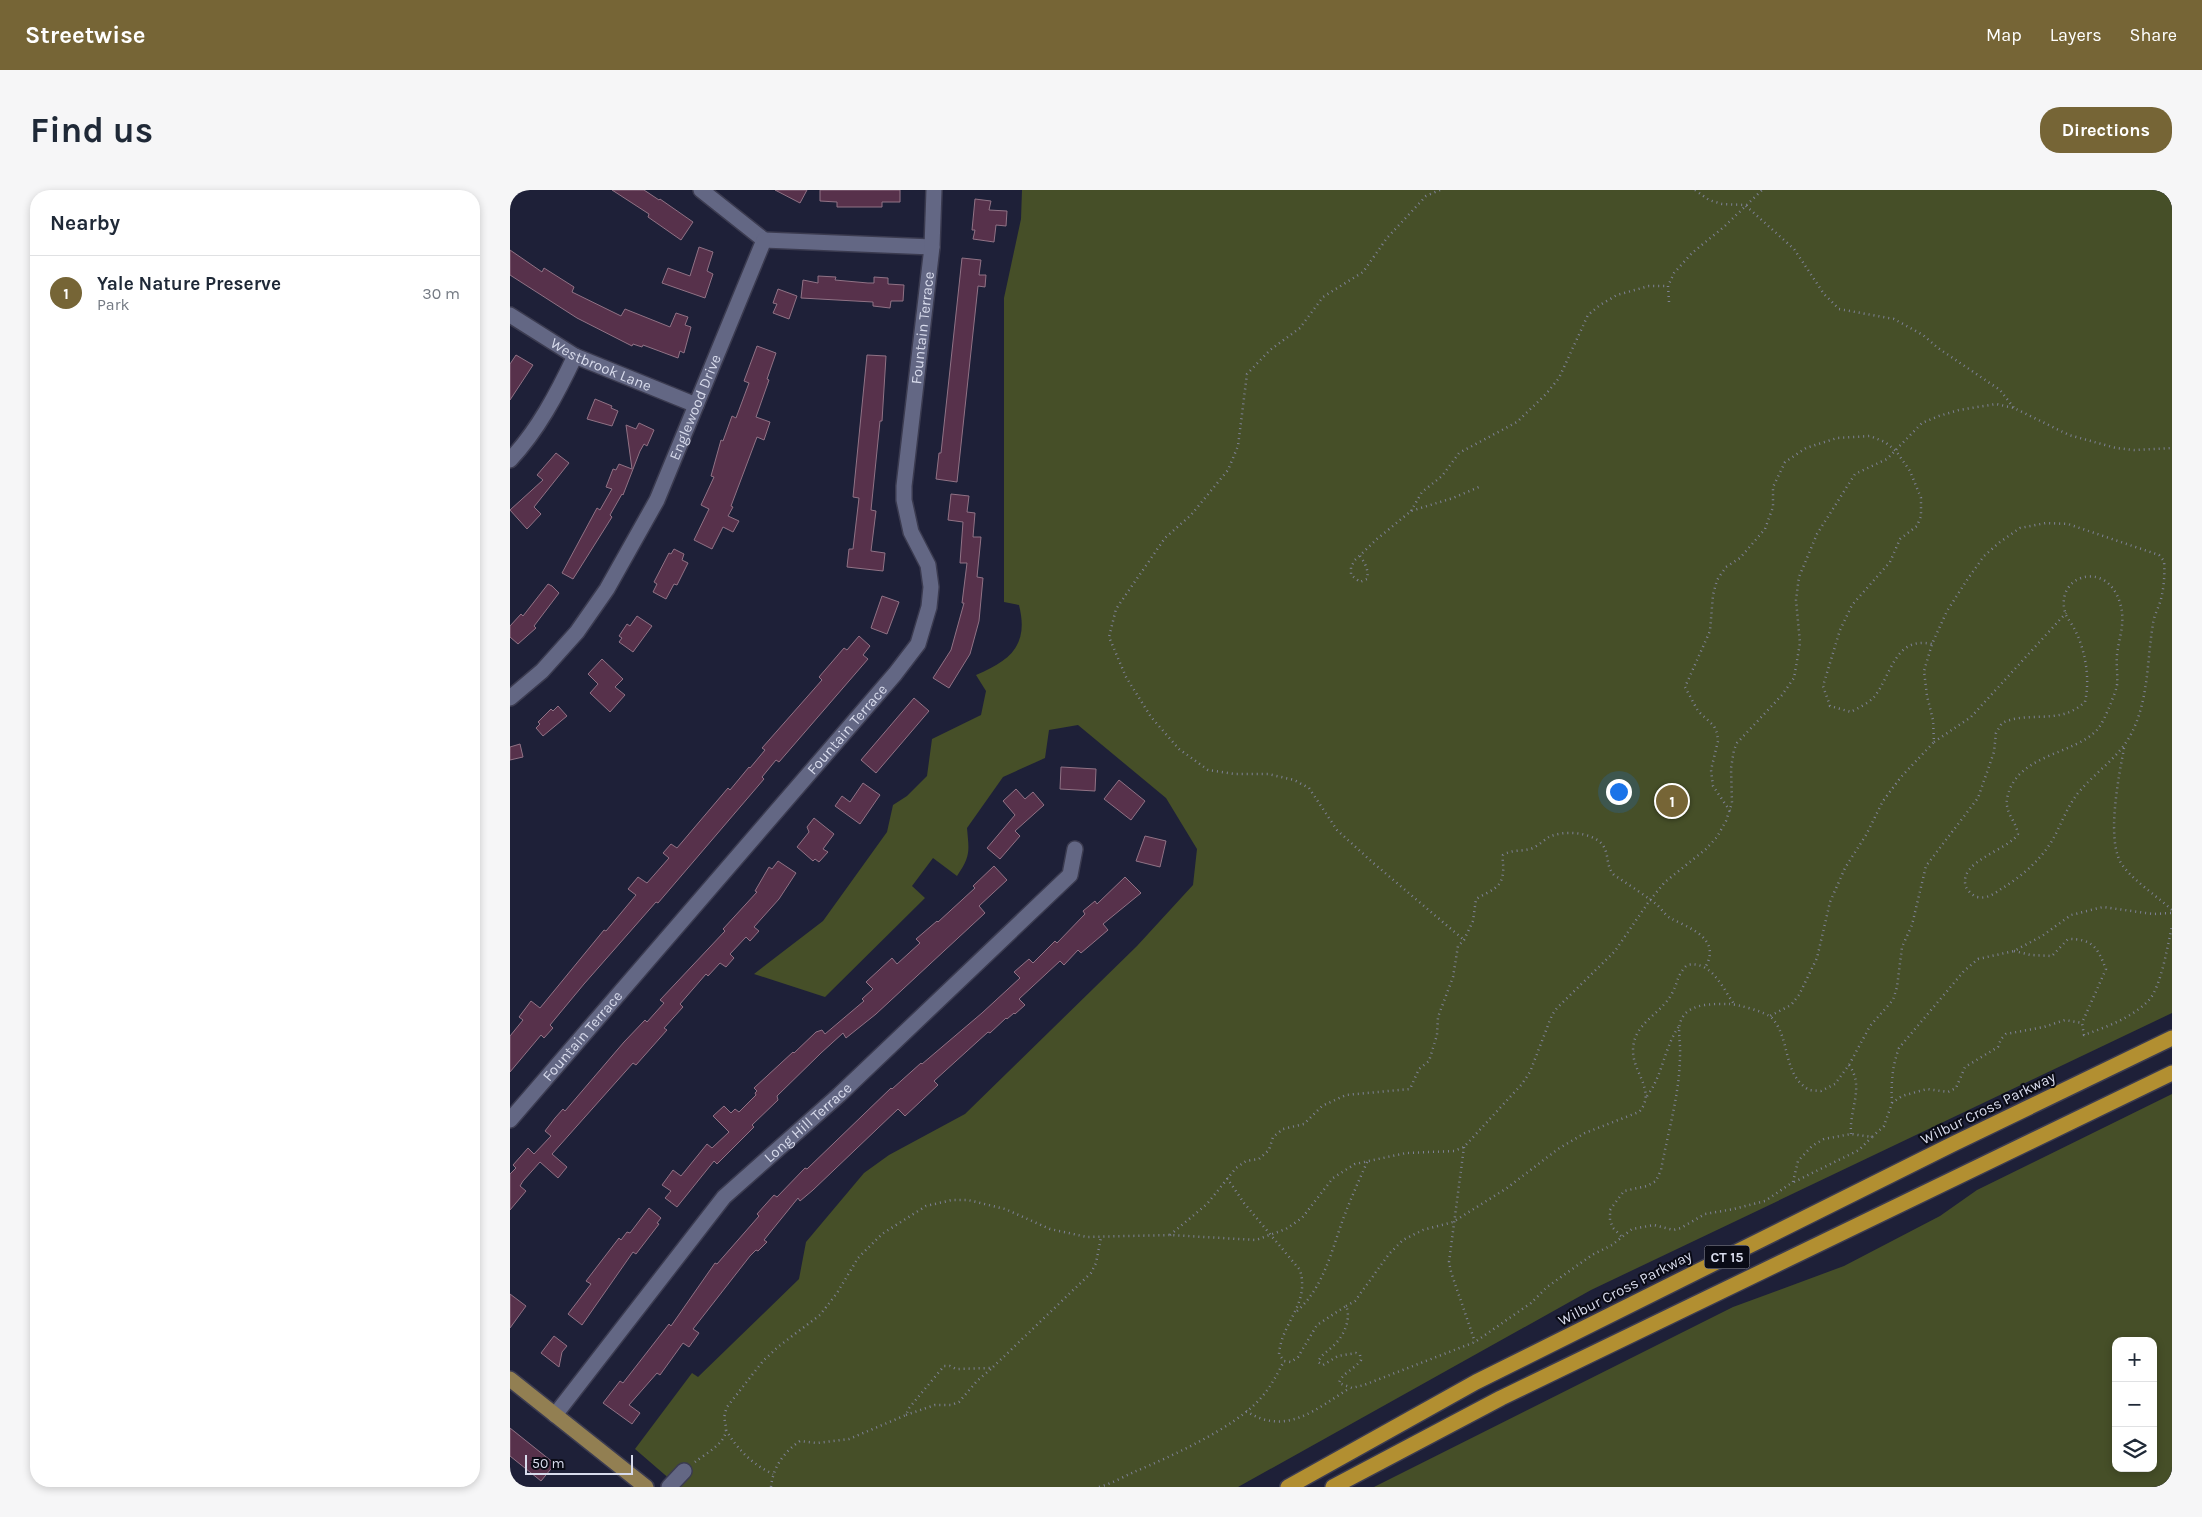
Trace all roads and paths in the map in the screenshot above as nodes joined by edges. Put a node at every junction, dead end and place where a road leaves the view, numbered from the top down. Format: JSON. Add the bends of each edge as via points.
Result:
{"nodes":[{"id":1,"x":702,"y":190,"type":"edge"},
{"id":2,"x":934,"y":190,"type":"edge"},
{"id":3,"x":1440,"y":190,"type":"edge"},
{"id":4,"x":1695,"y":190,"type":"edge"},
{"id":5,"x":1762,"y":190,"type":"edge"},
{"id":6,"x":1745,"y":205,"type":"junction"},
{"id":7,"x":764,"y":240,"type":"junction"},
{"id":8,"x":932,"y":247,"type":"junction"},
{"id":9,"x":1668,"y":286,"type":"junction"},
{"id":10,"x":1669,"y":302,"type":"dead end"},
{"id":11,"x":510,"y":315,"type":"edge"},
{"id":12,"x":575,"y":356,"type":"junction"},
{"id":13,"x":696,"y":405,"type":"junction"},
{"id":14,"x":2014,"y":408,"type":"junction"},
{"id":15,"x":2172,"y":448,"type":"edge"},
{"id":16,"x":1896,"y":450,"type":"junction"},
{"id":17,"x":510,"y":460,"type":"edge"},
{"id":18,"x":1479,"y":486,"type":"dead end"},
{"id":19,"x":1411,"y":511,"type":"junction"},
{"id":20,"x":1360,"y":556,"type":"junction"},
{"id":21,"x":2066,"y":613,"type":"junction"},
{"id":22,"x":1932,"y":644,"type":"junction"},
{"id":23,"x":510,"y":698,"type":"edge"},
{"id":24,"x":1934,"y":742,"type":"junction"},
{"id":25,"x":2124,"y":746,"type":"junction"},
{"id":26,"x":1730,"y":811,"type":"junction"},
{"id":27,"x":1075,"y":849,"type":"dead end"},
{"id":28,"x":1650,"y":900,"type":"junction"},
{"id":29,"x":2172,"y":912,"type":"edge"},
{"id":30,"x":2172,"y":926,"type":"edge"},
{"id":31,"x":1464,"y":940,"type":"junction"},
{"id":32,"x":2014,"y":951,"type":"junction"},
{"id":33,"x":1706,"y":966,"type":"junction"},
{"id":34,"x":1734,"y":1004,"type":"junction"},
{"id":35,"x":1770,"y":1016,"type":"junction"},
{"id":36,"x":2082,"y":1023,"type":"junction"},
{"id":37,"x":1679,"y":1026,"type":"junction"},
{"id":38,"x":2172,"y":1038,"type":"edge"},
{"id":39,"x":1849,"y":1065,"type":"junction"},
{"id":40,"x":2172,"y":1074,"type":"edge"},
{"id":41,"x":1647,"y":1096,"type":"junction"},
{"id":42,"x":1892,"y":1103,"type":"junction"},
{"id":43,"x":510,"y":1120,"type":"edge"},
{"id":44,"x":1851,"y":1134,"type":"junction"},
{"id":45,"x":1872,"y":1137,"type":"junction"},
{"id":46,"x":1464,"y":1147,"type":"junction"},
{"id":47,"x":1368,"y":1160,"type":"junction"},
{"id":48,"x":1228,"y":1178,"type":"junction"},
{"id":49,"x":1793,"y":1182,"type":"junction"},
{"id":50,"x":1453,"y":1222,"type":"junction"},
{"id":51,"x":1170,"y":1235,"type":"junction"},
{"id":52,"x":1272,"y":1236,"type":"junction"},
{"id":53,"x":1621,"y":1236,"type":"junction"},
{"id":54,"x":1101,"y":1237,"type":"junction"},
{"id":55,"x":1346,"y":1306,"type":"junction"},
{"id":56,"x":1296,"y":1313,"type":"junction"},
{"id":57,"x":1475,"y":1342,"type":"junction"},
{"id":58,"x":1284,"y":1361,"type":"junction"},
{"id":59,"x":992,"y":1368,"type":"junction"},
{"id":60,"x":510,"y":1379,"type":"edge"},
{"id":61,"x":1352,"y":1388,"type":"junction"},
{"id":62,"x":1246,"y":1411,"type":"junction"},
{"id":63,"x":555,"y":1415,"type":"junction"},
{"id":64,"x":906,"y":1415,"type":"junction"},
{"id":65,"x":726,"y":1430,"type":"junction"},
{"id":66,"x":684,"y":1471,"type":"joint"},
{"id":67,"x":774,"y":1474,"type":"junction"},
{"id":68,"x":646,"y":1487,"type":"edge"},
{"id":69,"x":669,"y":1487,"type":"edge"},
{"id":70,"x":770,"y":1487,"type":"edge"},
{"id":71,"x":1099,"y":1487,"type":"edge"},
{"id":72,"x":1288,"y":1487,"type":"edge"},
{"id":73,"x":1333,"y":1487,"type":"edge"}],
"edges":[{"from":1,"to":7,"type":"street"},
{"from":2,"to":8,"type":"street","name":"Fountain Terrace"},
{"from":3,"to":31,"type":"path","via":[[1426,196],[1387,238],[1363,272],[1323,297],[1300,328],[1270,350],[1247,374],[1238,446],[1228,470],[1191,515],[1165,538],[1116,609],[1109,637],[1126,677],[1151,717],[1178,749],[1208,770],[1268,774],[1294,780],[1309,788],[1337,830]]},
{"from":4,"to":6,"type":"path","via":[[1722,204]]},
{"from":5,"to":6,"type":"path"},
{"from":6,"to":9,"type":"path","via":[[1692,253],[1674,273]]},
{"from":6,"to":14,"type":"path","via":[[1794,249],[1824,294],[1839,309],[1894,320],[1914,330],[2000,390]]},
{"from":7,"to":8,"type":"street"},
{"from":7,"to":13,"type":"street","name":"Englewood Drive"},
{"from":8,"to":43,"type":"street","name":"Fountain Terrace","via":[[904,486],[911,532],[928,565],[931,587],[918,644]]},
{"from":9,"to":10,"type":"path"},
{"from":9,"to":19,"type":"path","via":[[1649,286],[1617,295],[1588,315],[1559,378],[1546,394],[1517,422],[1459,453],[1442,476],[1422,492]]},
{"from":11,"to":12,"type":"street","name":"Westbrook Lane"},
{"from":12,"to":13,"type":"street","name":"Westbrook Lane"},
{"from":12,"to":17,"type":"street","via":[[555,398]]},
{"from":13,"to":23,"type":"street","name":"Englewood Drive","via":[[656,500],[608,588],[560,652]]},
{"from":14,"to":15,"type":"path","via":[[2068,435],[2094,442],[2134,450]]},
{"from":14,"to":16,"type":"path","via":[[1996,404],[1939,416],[1922,423]]},
{"from":16,"to":22,"type":"path","via":[[1910,471],[1921,498],[1921,516],[1917,526],[1900,539],[1890,562],[1852,605],[1840,630],[1823,686],[1830,706],[1851,712],[1874,698],[1895,658],[1920,641]]},
{"from":16,"to":26,"type":"path","via":[[1883,462],[1855,474],[1817,534],[1797,588],[1800,643],[1794,678],[1737,743],[1731,760],[1733,794]]},
{"from":16,"to":26,"type":"path","via":[[1886,442],[1862,436],[1837,438],[1794,454],[1785,462],[1773,487],[1773,507],[1765,529],[1717,580],[1710,631],[1686,687],[1698,711],[1718,733],[1711,770],[1713,786]]},
{"from":18,"to":19,"type":"path"},
{"from":19,"to":20,"type":"path"},
{"from":20,"to":20,"type":"path","via":[[1368,575],[1360,582],[1350,570]]},
{"from":21,"to":24,"type":"path","via":[[1971,717]]},
{"from":21,"to":25,"type":"path","via":[[2066,592],[2081,578],[2093,575],[2107,581],[2117,592],[2123,634],[2117,654],[2117,687],[2096,730],[2022,771],[2007,798],[2010,817],[2018,834],[2008,844],[1984,856],[1971,869],[1966,877],[1970,892],[1977,897],[1988,897],[2025,872],[2052,840],[2078,794]]},
{"from":21,"to":39,"type":"path","via":[[2077,634],[2088,675],[2085,702],[2062,716],[2002,723],[1996,733],[1994,752],[1978,798],[1926,866],[1912,925],[1902,947],[1897,987],[1892,1000],[1870,1026]]},
{"from":22,"to":24,"type":"path","via":[[1924,671]]},
{"from":22,"to":25,"type":"path","via":[[1947,611],[1984,556],[2020,528],[2068,524],[2159,555],[2164,561],[2165,574],[2153,622],[2148,676],[2143,702]]},
{"from":24,"to":35,"type":"path","via":[[1882,802],[1845,868],[1830,902],[1817,958],[1800,995],[1791,1005]]},
{"from":25,"to":29,"type":"path","via":[[2114,810],[2117,849],[2122,866]]},
{"from":26,"to":28,"type":"path","via":[[1717,837],[1672,875]]},
{"from":27,"to":63,"type":"street","name":"Long Hill Terrace","via":[[1070,875],[839,1095],[724,1197]]},
{"from":28,"to":31,"type":"path","via":[[1611,871],[1602,844],[1568,833],[1551,836],[1532,848],[1503,855],[1503,877],[1496,890],[1476,900],[1475,914]]},
{"from":28,"to":33,"type":"path","via":[[1669,918],[1687,924],[1700,934],[1711,953]]},
{"from":28,"to":46,"type":"path","via":[[1615,951],[1557,1008],[1522,1084]]},
{"from":29,"to":32,"type":"path","via":[[2153,914],[2104,907],[2071,916]]},
{"from":30,"to":36,"type":"path","via":[[2165,958],[2150,999],[2131,1014],[2084,1035]]},
{"from":31,"to":48,"type":"path","via":[[1458,946],[1453,977],[1438,1017],[1437,1035],[1429,1062],[1419,1069],[1410,1089],[1346,1095],[1322,1106],[1304,1124],[1283,1129],[1273,1137],[1269,1150],[1258,1159],[1246,1161]]},
{"from":32,"to":36,"type":"path","via":[[2052,956],[2068,939],[2084,939],[2098,950],[2106,969]]},
{"from":32,"to":42,"type":"path","via":[[1978,959],[1964,971],[1899,1048],[1893,1063]]},
{"from":33,"to":34,"type":"path"},
{"from":33,"to":41,"type":"path","via":[[1686,965],[1675,982],[1672,995],[1648,1018],[1637,1036],[1633,1051]]},
{"from":34,"to":35,"type":"path"},
{"from":34,"to":37,"type":"path","via":[[1695,1007],[1685,1014]]},
{"from":35,"to":39,"type":"path","via":[[1780,1030],[1790,1069],[1804,1087],[1816,1091],[1828,1089]]},
{"from":36,"to":42,"type":"path","via":[[2064,1020],[2006,1034],[1998,1047],[1965,1067],[1956,1088],[1948,1092],[1928,1088],[1902,1096]]},
{"from":37,"to":41,"type":"path","via":[[1670,1040],[1656,1084]]},
{"from":37,"to":53,"type":"path","via":[[1678,1094],[1661,1170],[1656,1180],[1647,1186],[1624,1191],[1610,1210],[1610,1220]]},
{"from":38,"to":72,"type":"highway","name":"Wilbur Cross Parkway","number":"CT 15","via":[[1476,1382]]},
{"from":39,"to":44,"type":"path","via":[[1856,1075]]},
{"from":40,"to":73,"type":"highway","number":"CT 15","via":[[1510,1393]]},
{"from":41,"to":50,"type":"path","via":[[1638,1112],[1585,1133],[1558,1149],[1501,1192]]},
{"from":42,"to":45,"type":"path","via":[[1884,1126]]},
{"from":44,"to":45,"type":"path"},
{"from":44,"to":49,"type":"path","via":[[1812,1146],[1798,1161]]},
{"from":45,"to":49,"type":"path","via":[[1859,1150]]},
{"from":46,"to":47,"type":"path","via":[[1454,1152],[1406,1153]]},
{"from":46,"to":50,"type":"path"},
{"from":47,"to":52,"type":"path","via":[[1333,1178],[1302,1218]]},
{"from":47,"to":56,"type":"path","via":[[1324,1271],[1307,1302]]},
{"from":48,"to":51,"type":"path","via":[[1207,1204]]},
{"from":48,"to":52,"type":"path"},
{"from":49,"to":53,"type":"path","via":[[1765,1201],[1705,1214],[1681,1228],[1644,1226],[1632,1228]]},
{"from":50,"to":55,"type":"path","via":[[1423,1230],[1403,1240],[1355,1301]]},
{"from":50,"to":57,"type":"path","via":[[1451,1272]]},
{"from":51,"to":52,"type":"path","via":[[1242,1241]]},
{"from":51,"to":54,"type":"path"},
{"from":52,"to":56,"type":"path","via":[[1300,1270],[1304,1284]]},
{"from":53,"to":57,"type":"path"},
{"from":54,"to":59,"type":"path","via":[[1091,1274]]},
{"from":54,"to":65,"type":"path","via":[[1068,1234],[1005,1209],[968,1200],[926,1206],[882,1234],[858,1258],[820,1315],[779,1346],[754,1371],[727,1407]]},
{"from":55,"to":58,"type":"path","via":[[1317,1325],[1298,1357],[1290,1362]]},
{"from":55,"to":61,"type":"path","via":[[1349,1312],[1347,1324],[1341,1336],[1318,1362],[1323,1365],[1338,1356],[1360,1355],[1357,1366],[1339,1383]]},
{"from":56,"to":58,"type":"path","via":[[1280,1348],[1279,1354]]},
{"from":57,"to":61,"type":"path"},
{"from":58,"to":62,"type":"path","via":[[1274,1382]]},
{"from":59,"to":64,"type":"path","via":[[958,1402]]},
{"from":59,"to":64,"type":"path","via":[[944,1366]]},
{"from":60,"to":63,"type":"main road"},
{"from":61,"to":62,"type":"path","via":[[1309,1415],[1286,1422],[1269,1422]]},
{"from":62,"to":71,"type":"path","via":[[1203,1439]]},
{"from":63,"to":68,"type":"main road"},
{"from":64,"to":67,"type":"path","via":[[849,1439],[824,1443],[800,1441],[789,1448]]},
{"from":65,"to":66,"type":"path","via":[[719,1444]]},
{"from":65,"to":67,"type":"path","via":[[754,1464]]},
{"from":66,"to":69,"type":"street"},
{"from":67,"to":70,"type":"path"}]}
